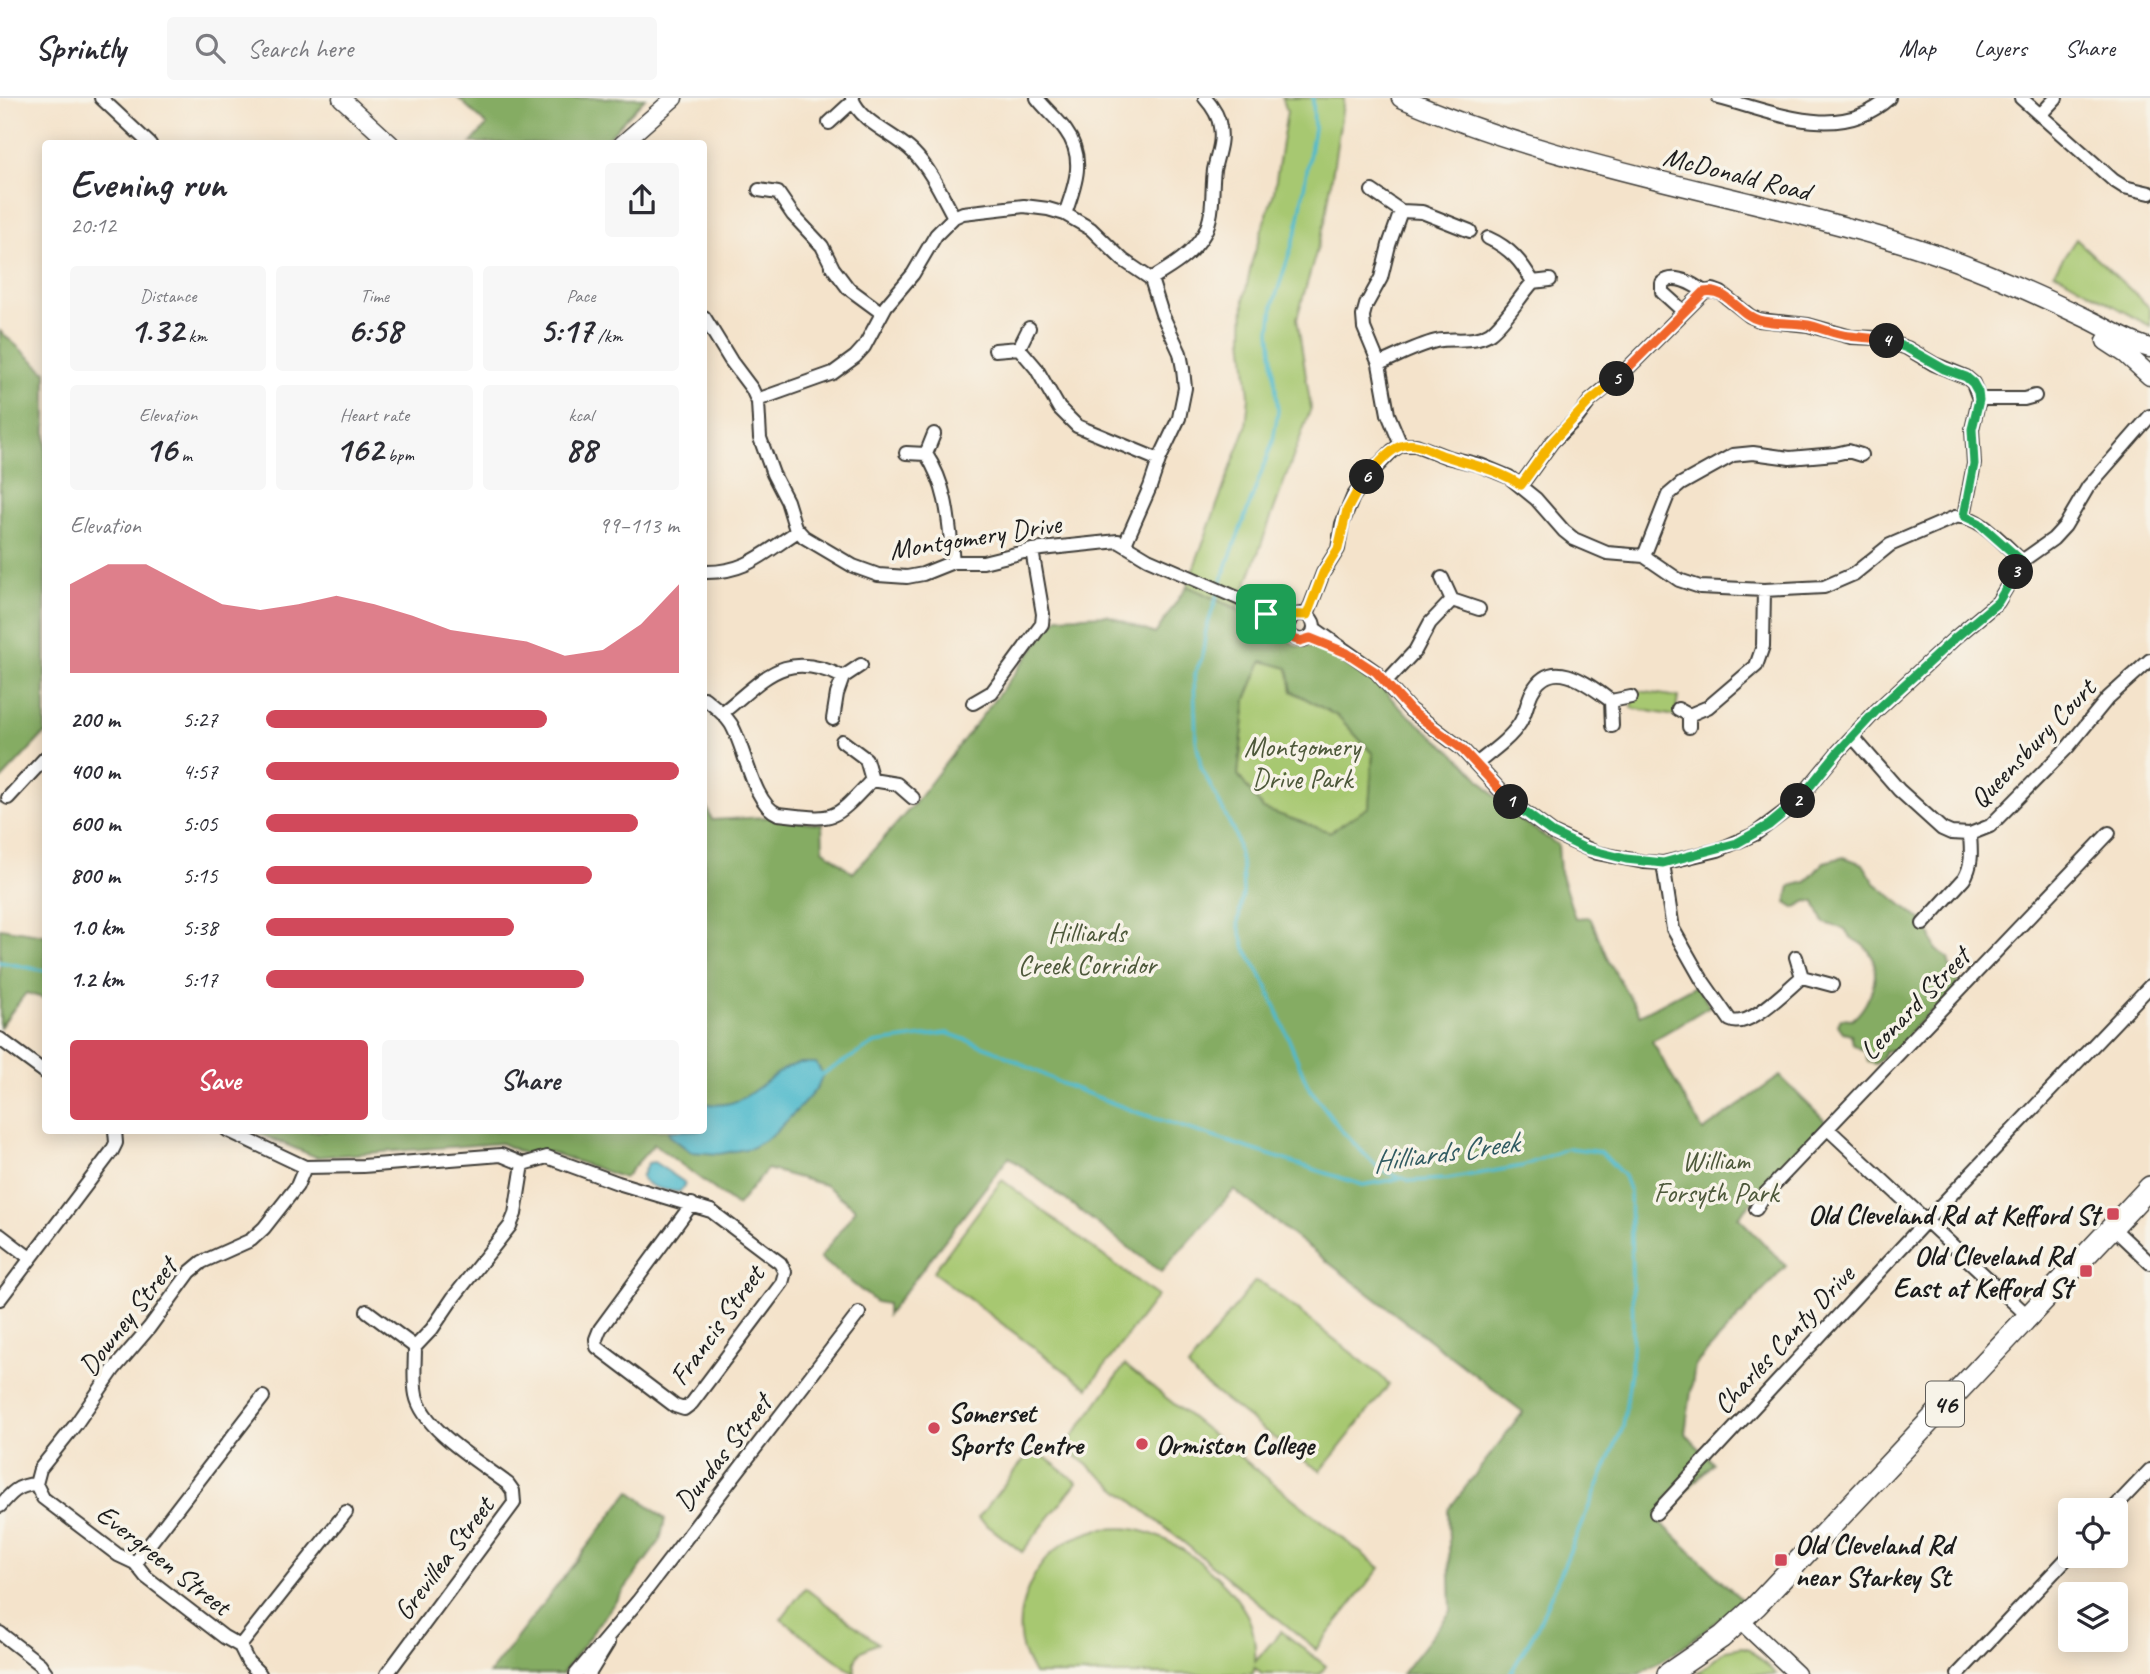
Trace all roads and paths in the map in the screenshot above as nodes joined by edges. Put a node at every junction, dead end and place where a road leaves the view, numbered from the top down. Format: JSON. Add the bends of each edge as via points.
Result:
{"nodes":[{"id":1,"x":101,"y":98,"type":"edge"},
{"id":2,"x":341,"y":98,"type":"edge"},
{"id":3,"x":674,"y":98,"type":"edge"},
{"id":4,"x":1037,"y":98,"type":"edge"},
{"id":5,"x":1205,"y":98,"type":"edge"},
{"id":6,"x":1401,"y":98,"type":"edge"},
{"id":7,"x":1719,"y":98,"type":"edge"},
{"id":8,"x":1889,"y":98,"type":"edge"},
{"id":9,"x":2021,"y":98,"type":"edge"},
{"id":10,"x":2056,"y":98,"type":"edge"},
{"id":11,"x":853,"y":100,"type":"edge"},
{"id":12,"x":2040,"y":115,"type":"junction"},
{"id":13,"x":829,"y":122,"type":"dead end"},
{"id":14,"x":146,"y":140,"type":"edge"},
{"id":15,"x":387,"y":140,"type":"edge"},
{"id":16,"x":627,"y":140,"type":"edge"},
{"id":17,"x":789,"y":183,"type":"dead end"},
{"id":18,"x":759,"y":190,"type":"dead end"},
{"id":19,"x":1372,"y":191,"type":"dead end"},
{"id":20,"x":778,"y":193,"type":"junction"},
{"id":21,"x":2150,"y":193,"type":"edge"},
{"id":22,"x":1401,"y":211,"type":"junction"},
{"id":23,"x":1065,"y":214,"type":"junction"},
{"id":24,"x":954,"y":217,"type":"junction"},
{"id":25,"x":1462,"y":226,"type":"dead end"},
{"id":26,"x":1488,"y":238,"type":"dead end"},
{"id":27,"x":1151,"y":279,"type":"junction"},
{"id":28,"x":1550,"y":280,"type":"dead end"},
{"id":29,"x":1533,"y":282,"type":"junction"},
{"id":30,"x":1704,"y":292,"type":"junction"},
{"id":31,"x":2057,"y":305,"type":"junction"},
{"id":32,"x":1683,"y":311,"type":"junction"},
{"id":33,"x":882,"y":313,"type":"junction"},
{"id":34,"x":707,"y":322,"type":"edge"},
{"id":35,"x":1029,"y":328,"type":"dead end"},
{"id":36,"x":1019,"y":348,"type":"junction"},
{"id":37,"x":2150,"y":348,"type":"edge"},
{"id":38,"x":995,"y":350,"type":"dead end"},
{"id":39,"x":1380,"y":363,"type":"junction"},
{"id":40,"x":2150,"y":376,"type":"edge"},
{"id":41,"x":2035,"y":396,"type":"dead end"},
{"id":42,"x":757,"y":400,"type":"junction"},
{"id":43,"x":1979,"y":400,"type":"junction"},
{"id":44,"x":2150,"y":416,"type":"edge"},
{"id":45,"x":2150,"y":432,"type":"edge"},
{"id":46,"x":934,"y":435,"type":"dead end"},
{"id":47,"x":1853,"y":436,"type":"dead end"},
{"id":48,"x":1401,"y":446,"type":"junction"},
{"id":49,"x":2122,"y":448,"type":"junction"},
{"id":50,"x":1848,"y":451,"type":"junction"},
{"id":51,"x":906,"y":453,"type":"dead end"},
{"id":52,"x":926,"y":454,"type":"junction"},
{"id":53,"x":1861,"y":455,"type":"dead end"},
{"id":54,"x":1158,"y":460,"type":"junction"},
{"id":55,"x":1521,"y":485,"type":"junction"},
{"id":56,"x":1964,"y":516,"type":"junction"},
{"id":57,"x":798,"y":531,"type":"junction"},
{"id":58,"x":1125,"y":544,"type":"junction"},
{"id":59,"x":1032,"y":550,"type":"junction"},
{"id":60,"x":1644,"y":556,"type":"junction"},
{"id":61,"x":2022,"y":561,"type":"junction"},
{"id":62,"x":953,"y":562,"type":"junction"},
{"id":63,"x":707,"y":572,"type":"edge"},
{"id":64,"x":1442,"y":578,"type":"dead end"},
{"id":65,"x":1764,"y":590,"type":"junction"},
{"id":66,"x":1452,"y":600,"type":"junction"},
{"id":67,"x":1479,"y":608,"type":"dead end"},
{"id":68,"x":1266,"y":614,"type":"junction"},
{"id":69,"x":1307,"y":615,"type":"junction"},
{"id":70,"x":1294,"y":616,"type":"junction"},
{"id":71,"x":1288,"y":629,"type":"junction"},
{"id":72,"x":1312,"y":634,"type":"junction"},
{"id":73,"x":2150,"y":660,"type":"edge"},
{"id":74,"x":861,"y":665,"type":"dead end"},
{"id":75,"x":843,"y":677,"type":"junction"},
{"id":76,"x":1386,"y":682,"type":"junction"},
{"id":77,"x":1632,"y":697,"type":"dead end"},
{"id":78,"x":707,"y":700,"type":"edge"},
{"id":79,"x":1611,"y":701,"type":"junction"},
{"id":80,"x":973,"y":703,"type":"dead end"},
{"id":81,"x":723,"y":713,"type":"junction"},
{"id":82,"x":1686,"y":717,"type":"dead end"},
{"id":83,"x":833,"y":719,"type":"dead end"},
{"id":84,"x":1612,"y":726,"type":"dead end"},
{"id":85,"x":1853,"y":737,"type":"junction"},
{"id":86,"x":842,"y":741,"type":"dead end"},
{"id":87,"x":42,"y":761,"type":"edge"},
{"id":88,"x":1476,"y":764,"type":"junction"},
{"id":89,"x":872,"y":779,"type":"junction"},
{"id":90,"x":8,"y":798,"type":"dead end"},
{"id":91,"x":913,"y":798,"type":"dead end"},
{"id":92,"x":2109,"y":833,"type":"dead end"},
{"id":93,"x":1970,"y":834,"type":"junction"},
{"id":94,"x":1663,"y":863,"type":"junction"},
{"id":95,"x":1923,"y":924,"type":"dead end"},
{"id":96,"x":1796,"y":957,"type":"dead end"},
{"id":97,"x":1802,"y":977,"type":"junction"},
{"id":98,"x":1832,"y":985,"type":"dead end"},
{"id":99,"x":2150,"y":986,"type":"edge"},
{"id":100,"x":0,"y":1039,"type":"edge"},
{"id":101,"x":42,"y":1070,"type":"edge"},
{"id":102,"x":1828,"y":1129,"type":"junction"},
{"id":103,"x":118,"y":1134,"type":"edge"},
{"id":104,"x":235,"y":1134,"type":"edge"},
{"id":105,"x":523,"y":1164,"type":"junction"},
{"id":106,"x":305,"y":1167,"type":"junction"},
{"id":107,"x":2150,"y":1187,"type":"edge"},
{"id":108,"x":692,"y":1204,"type":"junction"},
{"id":109,"x":1756,"y":1209,"type":"dead end"},
{"id":110,"x":1926,"y":1221,"type":"junction"},
{"id":111,"x":2112,"y":1227,"type":"junction"},
{"id":112,"x":0,"y":1235,"type":"edge"},
{"id":113,"x":30,"y":1258,"type":"junction"},
{"id":114,"x":2150,"y":1263,"type":"edge"},
{"id":115,"x":0,"y":1299,"type":"edge"},
{"id":116,"x":367,"y":1311,"type":"dead end"},
{"id":117,"x":859,"y":1313,"type":"dead end"},
{"id":118,"x":2028,"y":1316,"type":"junction"},
{"id":119,"x":415,"y":1346,"type":"junction"},
{"id":120,"x":263,"y":1397,"type":"dead end"},
{"id":121,"x":2150,"y":1470,"type":"edge"},
{"id":122,"x":36,"y":1485,"type":"junction"},
{"id":123,"x":2123,"y":1498,"type":"edge"},
{"id":124,"x":0,"y":1506,"type":"edge"},
{"id":125,"x":346,"y":1512,"type":"dead end"},
{"id":126,"x":1656,"y":1513,"type":"dead end"},
{"id":127,"x":135,"y":1563,"type":"junction"},
{"id":128,"x":2058,"y":1568,"type":"edge"},
{"id":129,"x":623,"y":1619,"type":"junction"},
{"id":130,"x":1741,"y":1621,"type":"junction"},
{"id":131,"x":0,"y":1633,"type":"edge"},
{"id":132,"x":240,"y":1646,"type":"junction"},
{"id":133,"x":47,"y":1674,"type":"edge"},
{"id":134,"x":260,"y":1674,"type":"edge"},
{"id":135,"x":387,"y":1674,"type":"edge"},
{"id":136,"x":576,"y":1674,"type":"edge"},
{"id":137,"x":589,"y":1674,"type":"edge"},
{"id":138,"x":1668,"y":1674,"type":"edge"},
{"id":139,"x":1797,"y":1674,"type":"edge"},
{"id":140,"x":1958,"y":1674,"type":"edge"}],
"edges":[{"from":1,"to":14,"type":"street"},
{"from":2,"to":15,"type":"street"},
{"from":3,"to":16,"type":"street"},
{"from":4,"to":23,"type":"street","via":[[1065,129],[1077,158],[1077,180]]},
{"from":5,"to":27,"type":"street","via":[[1216,113],[1221,135],[1209,222],[1185,257]]},
{"from":6,"to":31,"type":"main road","name":"McDonald Road","via":[[1535,148],[1909,246],[1995,276]]},
{"from":7,"to":8,"type":"street","via":[[1832,123],[1860,116]]},
{"from":9,"to":12,"type":"street"},
{"from":10,"to":12,"type":"street"},
{"from":11,"to":13,"type":"street"},
{"from":11,"to":24,"type":"street","via":[[871,121],[915,154]]},
{"from":12,"to":21,"type":"street","via":[[2113,180]]},
{"from":17,"to":20,"type":"street"},
{"from":18,"to":20,"type":"street"},
{"from":19,"to":22,"type":"street"},
{"from":20,"to":33,"type":"street","via":[[822,246],[848,288]]},
{"from":22,"to":25,"type":"street","via":[[1422,212]]},
{"from":22,"to":39,"type":"street","via":[[1381,278],[1363,316]]},
{"from":23,"to":24,"type":"street","via":[[1024,206]]},
{"from":23,"to":27,"type":"street","via":[[1091,229]]},
{"from":24,"to":33,"type":"street","via":[[936,235]]},
{"from":26,"to":29,"type":"street","via":[[1504,241]]},
{"from":27,"to":54,"type":"street","via":[[1180,353],[1185,388],[1179,418]]},
{"from":28,"to":29,"type":"street"},
{"from":29,"to":39,"type":"street","via":[[1489,333],[1422,345]]},
{"from":30,"to":32,"type":"street"},
{"from":30,"to":32,"type":"street","via":[[1673,278],[1662,282],[1662,292]]},
{"from":30,"to":43,"type":"street","via":[[1721,293],[1759,320],[1877,338],[1907,348],[1966,377]]},
{"from":31,"to":37,"type":"main road","name":"McDonald Road"},
{"from":31,"to":40,"type":"main road","name":"McDonald Road"},
{"from":32,"to":55,"type":"street","via":[[1590,401]]},
{"from":33,"to":42,"type":"street","via":[[864,346],[845,366]]},
{"from":34,"to":42,"type":"street"},
{"from":35,"to":36,"type":"street"},
{"from":36,"to":38,"type":"street"},
{"from":36,"to":54,"type":"street","via":[[1059,408],[1077,426]]},
{"from":39,"to":48,"type":"street","via":[[1388,414]]},
{"from":41,"to":43,"type":"street"},
{"from":42,"to":57,"type":"street","via":[[765,455]]},
{"from":43,"to":56,"type":"street"},
{"from":44,"to":49,"type":"street"},
{"from":45,"to":49,"type":"street"},
{"from":46,"to":52,"type":"street"},
{"from":47,"to":50,"type":"street"},
{"from":48,"to":55,"type":"street","via":[[1416,445],[1480,465]]},
{"from":48,"to":69,"type":"street","via":[[1353,497],[1338,549]]},
{"from":49,"to":61,"type":"street","via":[[2088,487],[2059,532]]},
{"from":50,"to":53,"type":"street"},
{"from":50,"to":60,"type":"street","via":[[1790,458],[1743,454],[1723,460],[1668,495]]},
{"from":51,"to":52,"type":"street"},
{"from":52,"to":62,"type":"street","via":[[943,490]]},
{"from":54,"to":58,"type":"street"},
{"from":55,"to":60,"type":"street","via":[[1574,539],[1607,553]]},
{"from":56,"to":61,"type":"street","via":[[1979,523]]},
{"from":56,"to":65,"type":"street","via":[[1897,542],[1835,583]]},
{"from":57,"to":62,"type":"street","name":"Montgomery Drive","via":[[853,566],[878,576],[915,575]]},
{"from":57,"to":63,"type":"street","via":[[745,566]]},
{"from":58,"to":59,"type":"street","name":"Montgomery Drive","via":[[1097,542]]},
{"from":58,"to":68,"type":"street","name":"Montgomery Drive"},
{"from":59,"to":62,"type":"street","name":"Montgomery Drive","via":[[982,562]]},
{"from":59,"to":80,"type":"street","via":[[1042,624],[992,692]]},
{"from":60,"to":65,"type":"street","via":[[1679,580],[1700,587]]},
{"from":61,"to":85,"type":"street","via":[[1998,602]]},
{"from":64,"to":66,"type":"street"},
{"from":65,"to":82,"type":"street","via":[[1763,646],[1756,666],[1708,707]]},
{"from":66,"to":67,"type":"street"},
{"from":66,"to":76,"type":"street"},
{"from":68,"to":70,"type":"street","name":"Montgomery Drive"},
{"from":68,"to":71,"type":"street","name":"Montgomery Drive"},
{"from":69,"to":70,"type":"street"},
{"from":69,"to":72,"type":"street","via":[[1312,619]]},
{"from":70,"to":71,"type":"street"},
{"from":71,"to":72,"type":"street","via":[[1300,641]]},
{"from":72,"to":76,"type":"street"},
{"from":73,"to":93,"type":"street","name":"Queensbury Court","via":[[2108,698],[2068,747],[1990,826]]},
{"from":74,"to":75,"type":"street"},
{"from":75,"to":81,"type":"street","via":[[809,667],[779,669]]},
{"from":75,"to":83,"type":"street"},
{"from":76,"to":88,"type":"street","via":[[1410,710]]},
{"from":77,"to":79,"type":"street"},
{"from":78,"to":81,"type":"street"},
{"from":79,"to":84,"type":"street"},
{"from":79,"to":88,"type":"street","via":[[1570,675],[1549,676],[1532,692],[1520,723]]},
{"from":81,"to":89,"type":"street","via":[[761,800],[771,811],[832,817]]},
{"from":85,"to":93,"type":"street","name":"Queensbury Court","via":[[1899,790],[1942,829]]},
{"from":85,"to":94,"type":"street","via":[[1795,804],[1769,825],[1718,850]]},
{"from":86,"to":89,"type":"street","via":[[866,759]]},
{"from":87,"to":90,"type":"street"},
{"from":88,"to":94,"type":"street","via":[[1525,814],[1570,842],[1611,856]]},
{"from":89,"to":91,"type":"street","via":[[897,784]]},
{"from":92,"to":102,"type":"street","name":"Leonard Street"},
{"from":93,"to":95,"type":"street","via":[[1969,871]]},
{"from":94,"to":97,"type":"street","via":[[1673,929],[1730,1020],[1744,1023]]},
{"from":96,"to":97,"type":"street"},
{"from":97,"to":98,"type":"street"},
{"from":99,"to":110,"type":"street","name":"Charles Canty Drive"},
{"from":100,"to":101,"type":"street"},
{"from":102,"to":109,"type":"street","name":"Leonard Street"},
{"from":102,"to":110,"type":"street"},
{"from":103,"to":113,"type":"street","via":[[112,1151]]},
{"from":104,"to":106,"type":"street","name":"Francis Street"},
{"from":105,"to":106,"type":"street","name":"Francis Street","via":[[501,1155]]},
{"from":105,"to":108,"type":"street","name":"Francis Street","via":[[547,1157]]},
{"from":105,"to":119,"type":"street","via":[[510,1226]]},
{"from":106,"to":122,"type":"street","name":"Downey Street","via":[[297,1186],[251,1240],[190,1272],[40,1469]]},
{"from":107,"to":111,"type":"main road","number":"46"},
{"from":108,"to":108,"type":"street","name":"Francis Street","via":[[596,1339],[597,1347],[684,1409],[782,1283],[785,1272],[780,1263],[711,1211]]},
{"from":110,"to":118,"type":"street"},
{"from":110,"to":126,"type":"street","name":"Charles Canty Drive"},
{"from":111,"to":114,"type":"street"},
{"from":111,"to":118,"type":"main road","number":"46"},
{"from":112,"to":113,"type":"street"},
{"from":113,"to":115,"type":"street"},
{"from":116,"to":119,"type":"street"},
{"from":117,"to":129,"type":"street","name":"Dundas Street"},
{"from":118,"to":130,"type":"main road","number":"46"},
{"from":119,"to":135,"type":"street","name":"Grevillea Street","via":[[414,1385],[420,1408],[438,1431],[508,1484],[514,1503]]},
{"from":120,"to":127,"type":"street"},
{"from":121,"to":123,"type":"street"},
{"from":122,"to":124,"type":"street","via":[[14,1490]]},
{"from":122,"to":127,"type":"street","name":"Evergreen Street","via":[[43,1498]]},
{"from":125,"to":132,"type":"street"},
{"from":127,"to":132,"type":"street","name":"Evergreen Street","via":[[145,1577]]},
{"from":128,"to":140,"type":"street"},
{"from":129,"to":136,"type":"street","name":"Dundas Street"},
{"from":129,"to":137,"type":"street","name":"Dundas Street"},
{"from":130,"to":138,"type":"main road","number":"46"},
{"from":130,"to":139,"type":"street"},
{"from":131,"to":133,"type":"street"},
{"from":132,"to":134,"type":"street","name":"Evergreen Street"}]}
